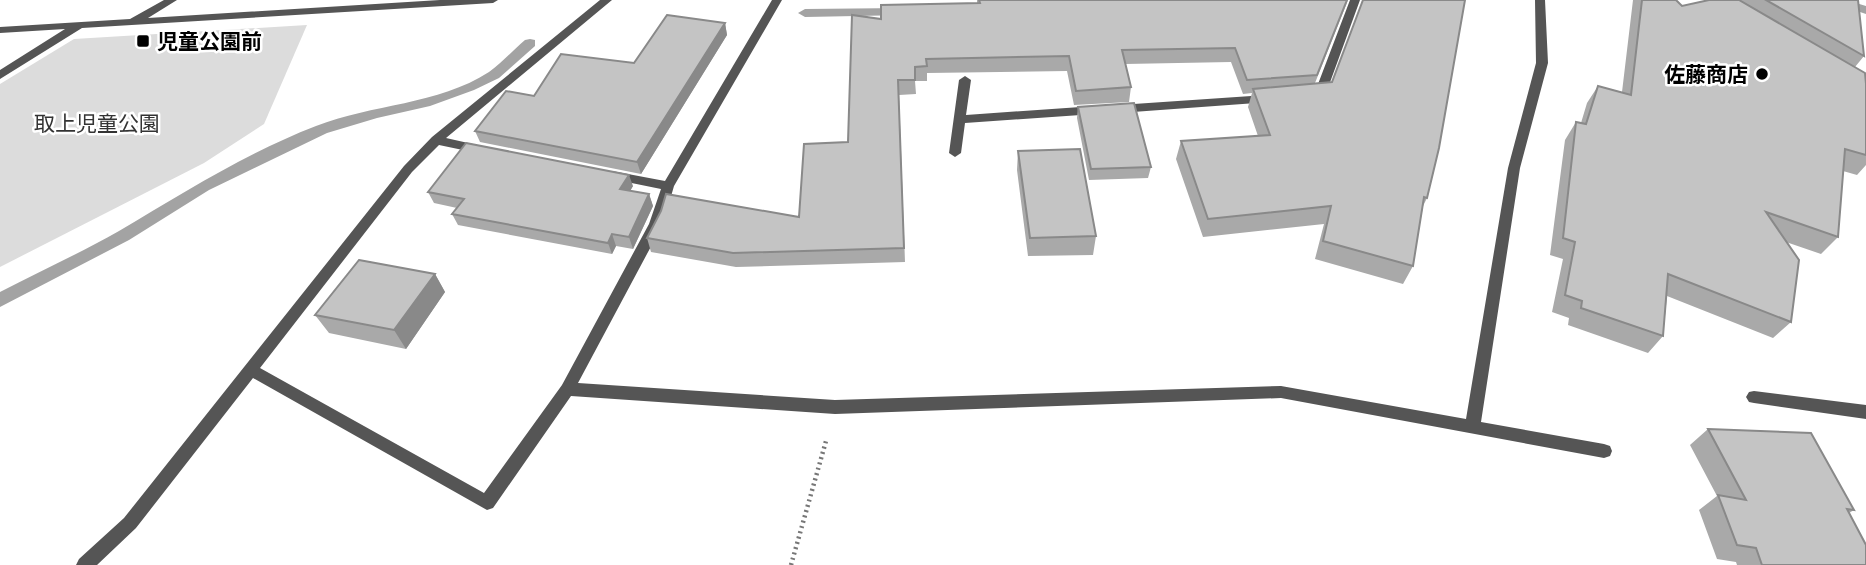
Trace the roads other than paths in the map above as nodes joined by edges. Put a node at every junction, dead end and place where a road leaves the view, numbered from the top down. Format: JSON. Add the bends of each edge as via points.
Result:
{"nodes":[{"id":1,"x":172,"y":0,"type":"edge"},
{"id":2,"x":493,"y":0,"type":"edge"},
{"id":3,"x":607,"y":0,"type":"edge"},
{"id":4,"x":777,"y":0,"type":"edge"},
{"id":5,"x":1355,"y":0,"type":"edge"},
{"id":6,"x":1540,"y":0,"type":"edge"},
{"id":7,"x":466,"y":1,"type":"edge"},
{"id":8,"x":130,"y":23,"type":"junction"},
{"id":9,"x":78,"y":27,"type":"junction"},
{"id":10,"x":0,"y":30,"type":"edge"},
{"id":11,"x":0,"y":75,"type":"edge"},
{"id":12,"x":965,"y":80,"type":"dead end"},
{"id":13,"x":1305,"y":97,"type":"edge"},
{"id":14,"x":1277,"y":99,"type":"edge"},
{"id":15,"x":960,"y":119,"type":"junction"},
{"id":16,"x":436,"y":140,"type":"junction"},
{"id":17,"x":491,"y":151,"type":"edge"},
{"id":18,"x":955,"y":153,"type":"dead end"},
{"id":19,"x":600,"y":173,"type":"edge"},
{"id":20,"x":668,"y":186,"type":"junction"},
{"id":21,"x":251,"y":370,"type":"junction"},
{"id":22,"x":567,"y":389,"type":"junction"},
{"id":23,"x":1754,"y":397,"type":"dead end"},
{"id":24,"x":1866,"y":412,"type":"edge"},
{"id":25,"x":1472,"y":427,"type":"junction"},
{"id":26,"x":1604,"y":451,"type":"dead end"},
{"id":27,"x":85,"y":565,"type":"edge"}],
"edges":[{"from":1,"to":8,"type":"street"},
{"from":2,"to":7,"type":"street"},
{"from":3,"to":16,"type":"street"},
{"from":4,"to":20,"type":"street"},
{"from":5,"to":13,"type":"street","via":[[1319,96]]},
{"from":6,"to":25,"type":"street","via":[[1542,63],[1514,168]]},
{"from":7,"to":8,"type":"street"},
{"from":8,"to":9,"type":"street"},
{"from":9,"to":10,"type":"street"},
{"from":9,"to":11,"type":"street"},
{"from":12,"to":15,"type":"street"},
{"from":14,"to":15,"type":"street"},
{"from":15,"to":18,"type":"street"},
{"from":16,"to":17,"type":"street"},
{"from":16,"to":21,"type":"street","via":[[408,169]]},
{"from":19,"to":20,"type":"street"},
{"from":20,"to":22,"type":"street","via":[[656,224]]},
{"from":21,"to":22,"type":"street","via":[[487,503]]},
{"from":21,"to":27,"type":"street","via":[[130,523]]},
{"from":22,"to":25,"type":"street","via":[[835,407],[1281,392]]},
{"from":23,"to":24,"type":"street"},
{"from":25,"to":26,"type":"street"}]}
